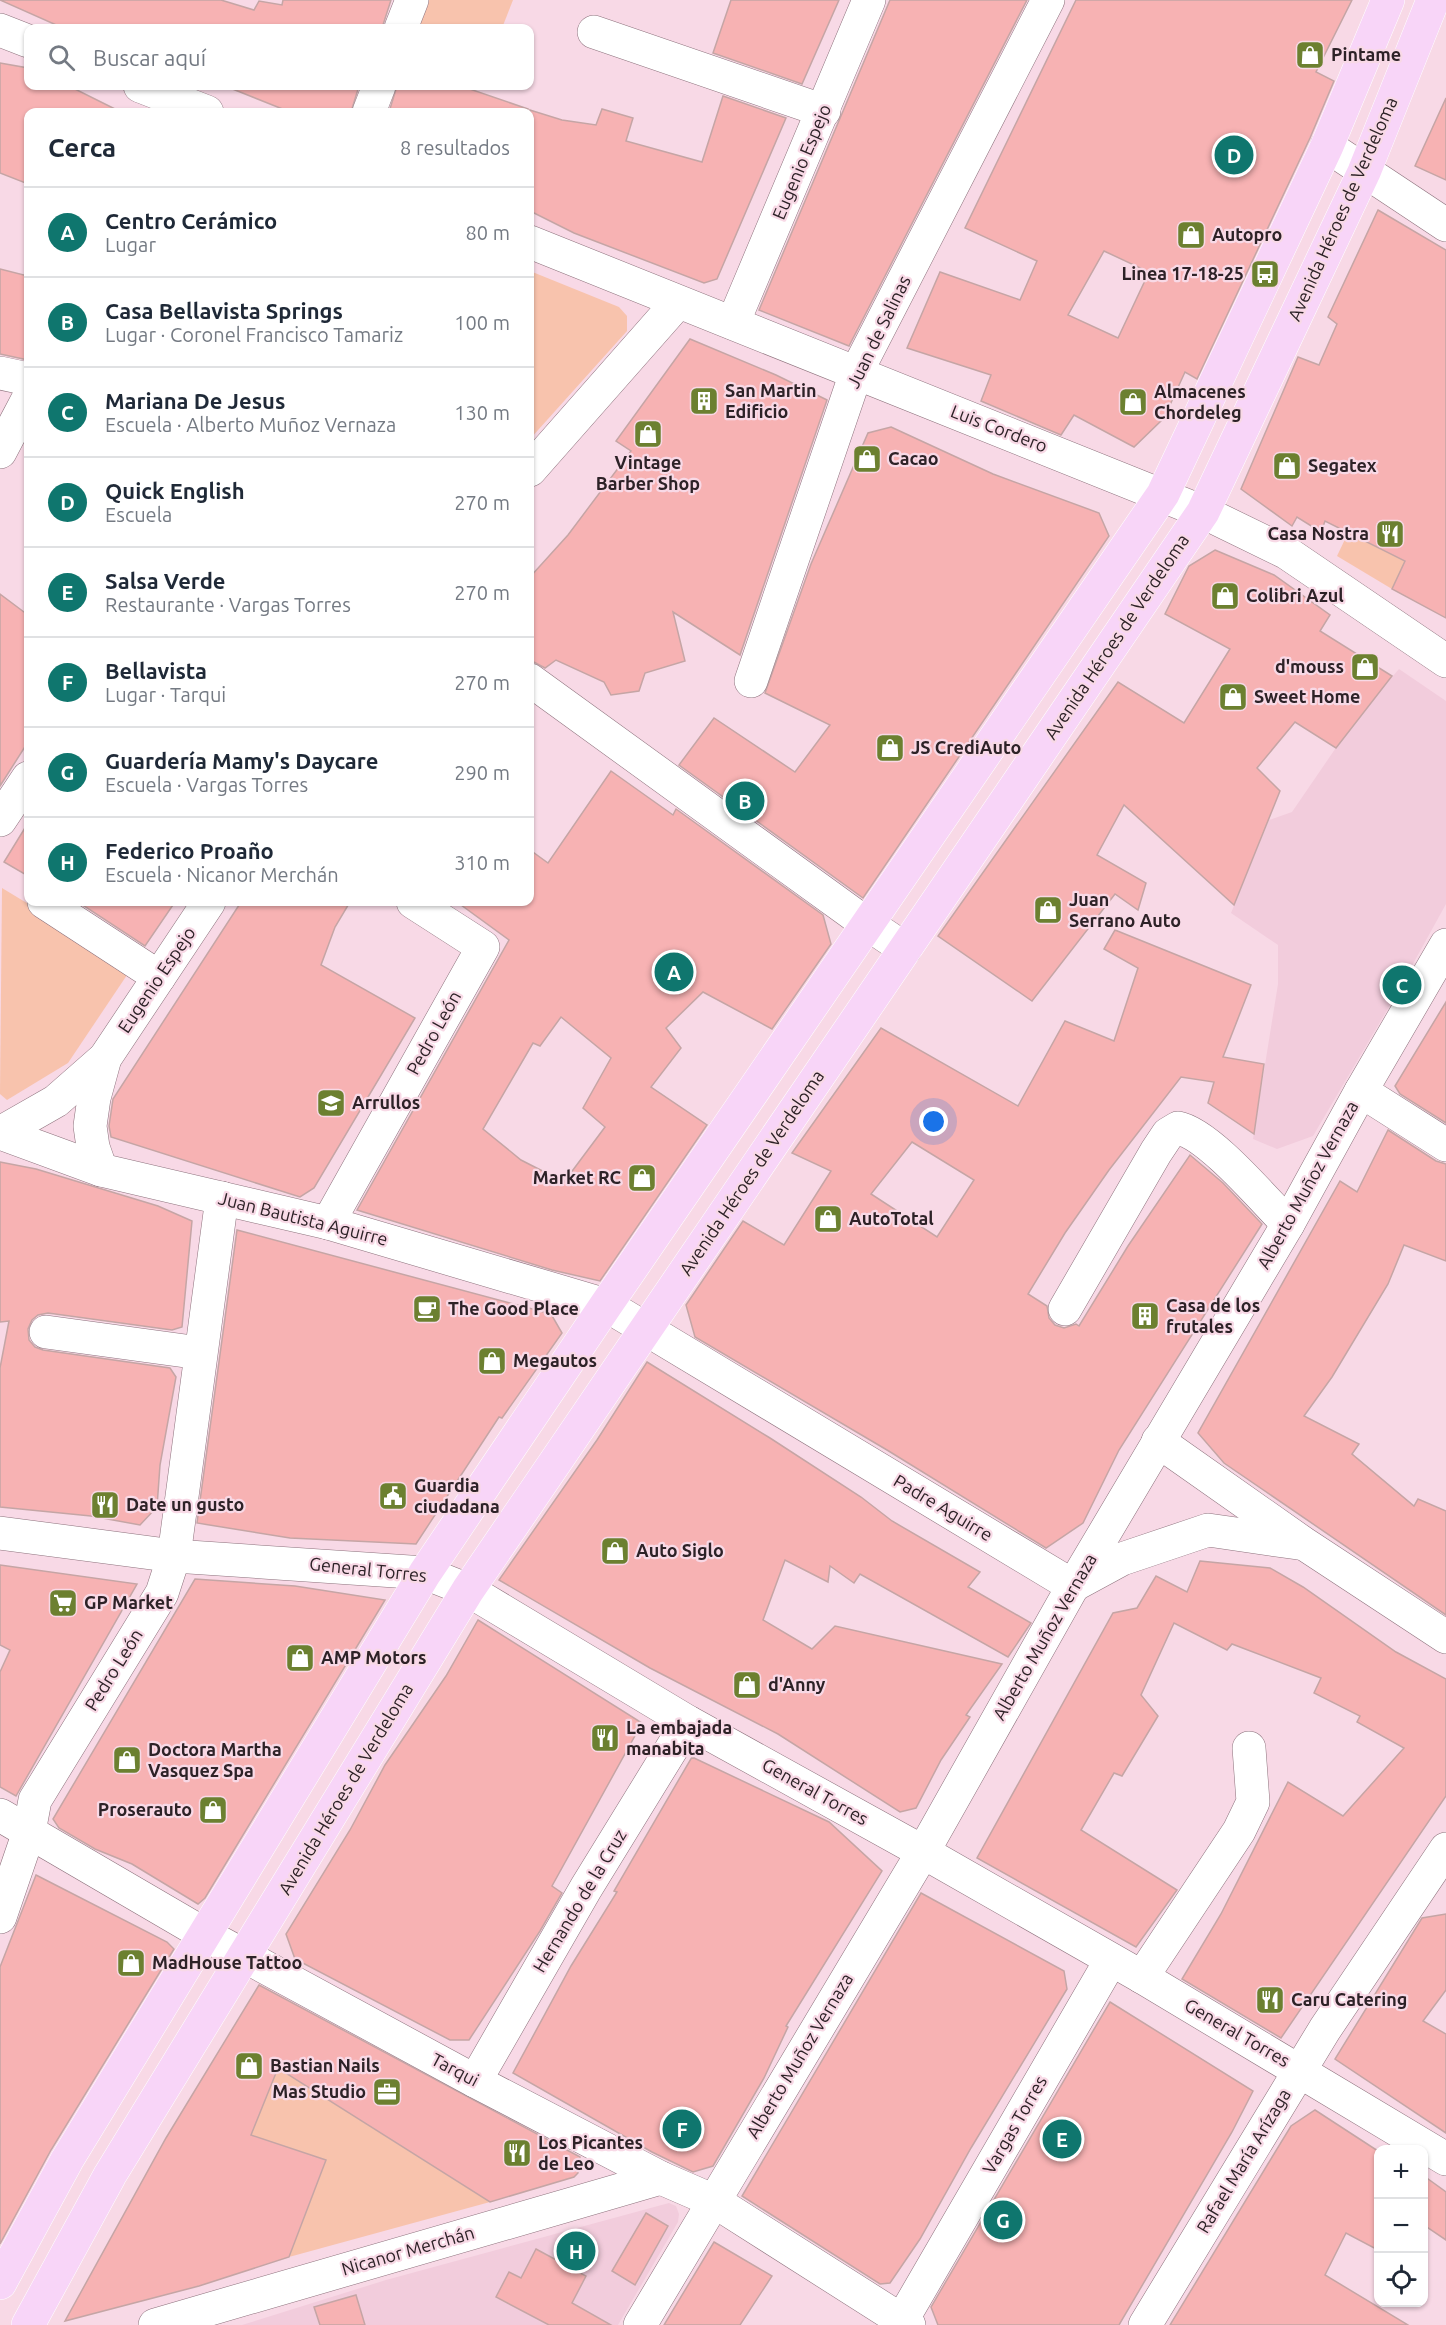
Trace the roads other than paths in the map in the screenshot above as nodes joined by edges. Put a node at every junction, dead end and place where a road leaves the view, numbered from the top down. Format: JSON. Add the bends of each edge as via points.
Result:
{"nodes":[{"id":1,"x":412,"y":0,"type":"edge"},
{"id":2,"x":869,"y":0,"type":"edge"},
{"id":3,"x":1048,"y":0,"type":"edge"},
{"id":4,"x":1388,"y":0,"type":"edge"},
{"id":5,"x":1433,"y":0,"type":"edge"},
{"id":6,"x":403,"y":24,"type":"edge"},
{"id":7,"x":0,"y":30,"type":"edge"},
{"id":8,"x":594,"y":32,"type":"dead end"},
{"id":9,"x":24,"y":39,"type":"edge"},
{"id":10,"x":150,"y":90,"type":"edge"},
{"id":11,"x":377,"y":90,"type":"edge"},
{"id":12,"x":197,"y":108,"type":"edge"},
{"id":13,"x":371,"y":108,"type":"edge"},
{"id":14,"x":824,"y":111,"type":"junction"},
{"id":15,"x":1326,"y":146,"type":"junction"},
{"id":16,"x":1364,"y":172,"type":"junction"},
{"id":17,"x":1446,"y":225,"type":"edge"},
{"id":18,"x":534,"y":244,"type":"edge"},
{"id":19,"x":678,"y":302,"type":"junction"},
{"id":20,"x":733,"y":323,"type":"junction"},
{"id":21,"x":0,"y":373,"type":"edge"},
{"id":22,"x":856,"y":373,"type":"junction"},
{"id":23,"x":24,"y":378,"type":"edge"},
{"id":24,"x":24,"y":407,"type":"edge"},
{"id":25,"x":0,"y":452,"type":"edge"},
{"id":26,"x":534,"y":465,"type":"edge"},
{"id":27,"x":1163,"y":494,"type":"junction"},
{"id":28,"x":1203,"y":512,"type":"junction"},
{"id":29,"x":1446,"y":661,"type":"edge"},
{"id":30,"x":751,"y":681,"type":"dead end"},
{"id":31,"x":534,"y":683,"type":"edge"},
{"id":32,"x":24,"y":784,"type":"edge"},
{"id":33,"x":0,"y":820,"type":"edge"},
{"id":34,"x":50,"y":906,"type":"edge"},
{"id":35,"x":206,"y":906,"type":"edge"},
{"id":36,"x":419,"y":906,"type":"edge"},
{"id":37,"x":868,"y":924,"type":"junction"},
{"id":38,"x":905,"y":948,"type":"junction"},
{"id":39,"x":1443,"y":958,"type":"edge"},
{"id":40,"x":159,"y":977,"type":"junction"},
{"id":41,"x":105,"y":1058,"type":"junction"},
{"id":42,"x":1360,"y":1091,"type":"junction"},
{"id":43,"x":0,"y":1133,"type":"edge"},
{"id":44,"x":1446,"y":1145,"type":"edge"},
{"id":45,"x":101,"y":1170,"type":"junction"},
{"id":46,"x":222,"y":1198,"type":"junction"},
{"id":47,"x":328,"y":1223,"type":"junction"},
{"id":48,"x":1288,"y":1224,"type":"junction"},
{"id":49,"x":606,"y":1305,"type":"junction"},
{"id":50,"x":1065,"y":1309,"type":"dead end"},
{"id":51,"x":645,"y":1328,"type":"junction"},
{"id":52,"x":46,"y":1332,"type":"dead end"},
{"id":53,"x":200,"y":1353,"type":"junction"},
{"id":54,"x":1158,"y":1441,"type":"junction"},
{"id":55,"x":0,"y":1533,"type":"edge"},
{"id":56,"x":1303,"y":1543,"type":"junction"},
{"id":57,"x":174,"y":1556,"type":"junction"},
{"id":58,"x":425,"y":1573,"type":"junction"},
{"id":59,"x":1073,"y":1586,"type":"junction"},
{"id":60,"x":468,"y":1590,"type":"junction"},
{"id":61,"x":1446,"y":1636,"type":"edge"},
{"id":62,"x":688,"y":1722,"type":"junction"},
{"id":63,"x":1249,"y":1748,"type":"dead end"},
{"id":64,"x":0,"y":1815,"type":"edge"},
{"id":65,"x":29,"y":1832,"type":"junction"},
{"id":66,"x":1446,"y":1849,"type":"edge"},
{"id":67,"x":923,"y":1852,"type":"junction"},
{"id":68,"x":1436,"y":1886,"type":"edge"},
{"id":69,"x":0,"y":1917,"type":"edge"},
{"id":70,"x":204,"y":1934,"type":"junction"},
{"id":71,"x":244,"y":1955,"type":"junction"},
{"id":72,"x":1111,"y":1960,"type":"junction"},
{"id":73,"x":1142,"y":1977,"type":"junction"},
{"id":74,"x":1300,"y":2069,"type":"junction"},
{"id":75,"x":476,"y":2081,"type":"junction"},
{"id":76,"x":1446,"y":2159,"type":"edge"},
{"id":77,"x":661,"y":2178,"type":"junction"},
{"id":78,"x":714,"y":2201,"type":"junction"},
{"id":79,"x":0,"y":2283,"type":"edge"},
{"id":80,"x":905,"y":2323,"type":"edge"},
{"id":81,"x":28,"y":2325,"type":"edge"},
{"id":82,"x":154,"y":2325,"type":"edge"},
{"id":83,"x":640,"y":2325,"type":"edge"},
{"id":84,"x":1145,"y":2325,"type":"edge"}],
"edges":[{"from":1,"to":6,"type":"street"},
{"from":2,"to":14,"type":"street","name":"Eugenio Espejo"},
{"from":3,"to":22,"type":"street","name":"Juan de Salinas"},
{"from":4,"to":15,"type":"main road"},
{"from":5,"to":16,"type":"main road","name":"Avenida Héroes de Verdeloma"},
{"from":7,"to":9,"type":"street"},
{"from":8,"to":14,"type":"street"},
{"from":10,"to":12,"type":"street"},
{"from":11,"to":13,"type":"street"},
{"from":14,"to":20,"type":"street","name":"Eugenio Espejo"},
{"from":15,"to":16,"type":"street"},
{"from":15,"to":27,"type":"main road"},
{"from":16,"to":17,"type":"street"},
{"from":16,"to":28,"type":"main road","name":"Avenida Héroes de Verdeloma"},
{"from":18,"to":19,"type":"street","name":"Luis Cordero"},
{"from":19,"to":20,"type":"street","name":"Luis Cordero"},
{"from":19,"to":26,"type":"street"},
{"from":20,"to":22,"type":"street","name":"Luis Cordero"},
{"from":21,"to":23,"type":"street"},
{"from":22,"to":27,"type":"street","name":"Luis Cordero"},
{"from":22,"to":30,"type":"street","name":"Juan de Salinas"},
{"from":24,"to":25,"type":"street"},
{"from":27,"to":28,"type":"street","name":"Luis Cordero"},
{"from":27,"to":37,"type":"main road"},
{"from":28,"to":29,"type":"street","name":"Luis Cordero","via":[[1287,553]]},
{"from":28,"to":38,"type":"main road","name":"Avenida Héroes de Verdeloma"},
{"from":31,"to":37,"type":"street"},
{"from":32,"to":33,"type":"street"},
{"from":34,"to":40,"type":"street"},
{"from":35,"to":40,"type":"street","name":"Eugenio Espejo"},
{"from":36,"to":47,"type":"street","name":"Pedro León","via":[[483,946]]},
{"from":37,"to":38,"type":"street"},
{"from":37,"to":49,"type":"main road"},
{"from":38,"to":51,"type":"main road","name":"Avenida Héroes de Verdeloma"},
{"from":39,"to":42,"type":"street","name":"Alberto Muñoz Vernaza"},
{"from":40,"to":41,"type":"street","name":"Eugenio Espejo"},
{"from":41,"to":43,"type":"street","name":"Eugenio Espejo","via":[[56,1101]]},
{"from":41,"to":45,"type":"street","name":"Eugenio Espejo","via":[[90,1126]]},
{"from":42,"to":44,"type":"street"},
{"from":42,"to":48,"type":"street","name":"Alberto Muñoz Vernaza"},
{"from":43,"to":45,"type":"street","name":"Juan Bautista Aguirre"},
{"from":45,"to":46,"type":"street","name":"Juan Bautista Aguirre"},
{"from":46,"to":47,"type":"street","name":"Juan Bautista Aguirre"},
{"from":46,"to":53,"type":"street","name":"Pedro León"},
{"from":47,"to":49,"type":"street","name":"Juan Bautista Aguirre"},
{"from":48,"to":50,"type":"street","via":[[1208,1144],[1178,1128],[1168,1134],[1156,1152]]},
{"from":48,"to":54,"type":"street","name":"Alberto Muñoz Vernaza"},
{"from":49,"to":51,"type":"street","name":"Padre Aguirre"},
{"from":49,"to":58,"type":"main road"},
{"from":51,"to":59,"type":"street","name":"Padre Aguirre"},
{"from":51,"to":60,"type":"main road","name":"Avenida Héroes de Verdeloma"},
{"from":52,"to":53,"type":"street"},
{"from":53,"to":57,"type":"street","name":"Pedro León"},
{"from":54,"to":56,"type":"street"},
{"from":54,"to":59,"type":"street","name":"Alberto Muñoz Vernaza"},
{"from":55,"to":57,"type":"street","name":"General Torres"},
{"from":56,"to":59,"type":"street","via":[[1208,1530],[1122,1559]]},
{"from":56,"to":61,"type":"street"},
{"from":57,"to":58,"type":"street","name":"General Torres"},
{"from":57,"to":65,"type":"street","name":"Pedro León","via":[[162,1593],[35,1800]]},
{"from":58,"to":60,"type":"street","name":"General Torres"},
{"from":58,"to":70,"type":"main road"},
{"from":59,"to":67,"type":"street","name":"Alberto Muñoz Vernaza"},
{"from":60,"to":62,"type":"street","name":"General Torres"},
{"from":60,"to":71,"type":"main road","name":"Avenida Héroes de Verdeloma"},
{"from":62,"to":67,"type":"street","name":"General Torres"},
{"from":62,"to":75,"type":"street","name":"Hernando de la Cruz","via":[[586,1888]]},
{"from":63,"to":73,"type":"street","via":[[1253,1802],[1239,1831]]},
{"from":64,"to":65,"type":"street","name":"Tarqui"},
{"from":65,"to":69,"type":"street","name":"Pedro León"},
{"from":65,"to":70,"type":"street","name":"Tarqui"},
{"from":66,"to":68,"type":"street","name":"Rafael María Arízaga"},
{"from":67,"to":72,"type":"street","name":"General Torres"},
{"from":67,"to":78,"type":"street","name":"Alberto Muñoz Vernaza"},
{"from":68,"to":74,"type":"street","name":"Rafael María Arízaga"},
{"from":70,"to":71,"type":"street","name":"Tarqui"},
{"from":70,"to":79,"type":"main road","via":[[67,2160]]},
{"from":71,"to":75,"type":"street","name":"Tarqui"},
{"from":71,"to":81,"type":"main road","name":"Avenida Héroes de Verdeloma","via":[[110,2175]]},
{"from":72,"to":73,"type":"street","name":"General Torres"},
{"from":72,"to":80,"type":"street","name":"Vargas Torres"},
{"from":73,"to":74,"type":"street","name":"General Torres"},
{"from":74,"to":76,"type":"street","name":"General Torres"},
{"from":74,"to":84,"type":"street","name":"Rafael María Arízaga"},
{"from":75,"to":77,"type":"street","name":"Tarqui"},
{"from":77,"to":78,"type":"street","name":"Tarqui"},
{"from":77,"to":82,"type":"street","name":"Nicanor Merchán"},
{"from":78,"to":80,"type":"street","name":"Tarqui"},
{"from":78,"to":83,"type":"street","name":"Alberto Muñoz Vernaza"}]}
